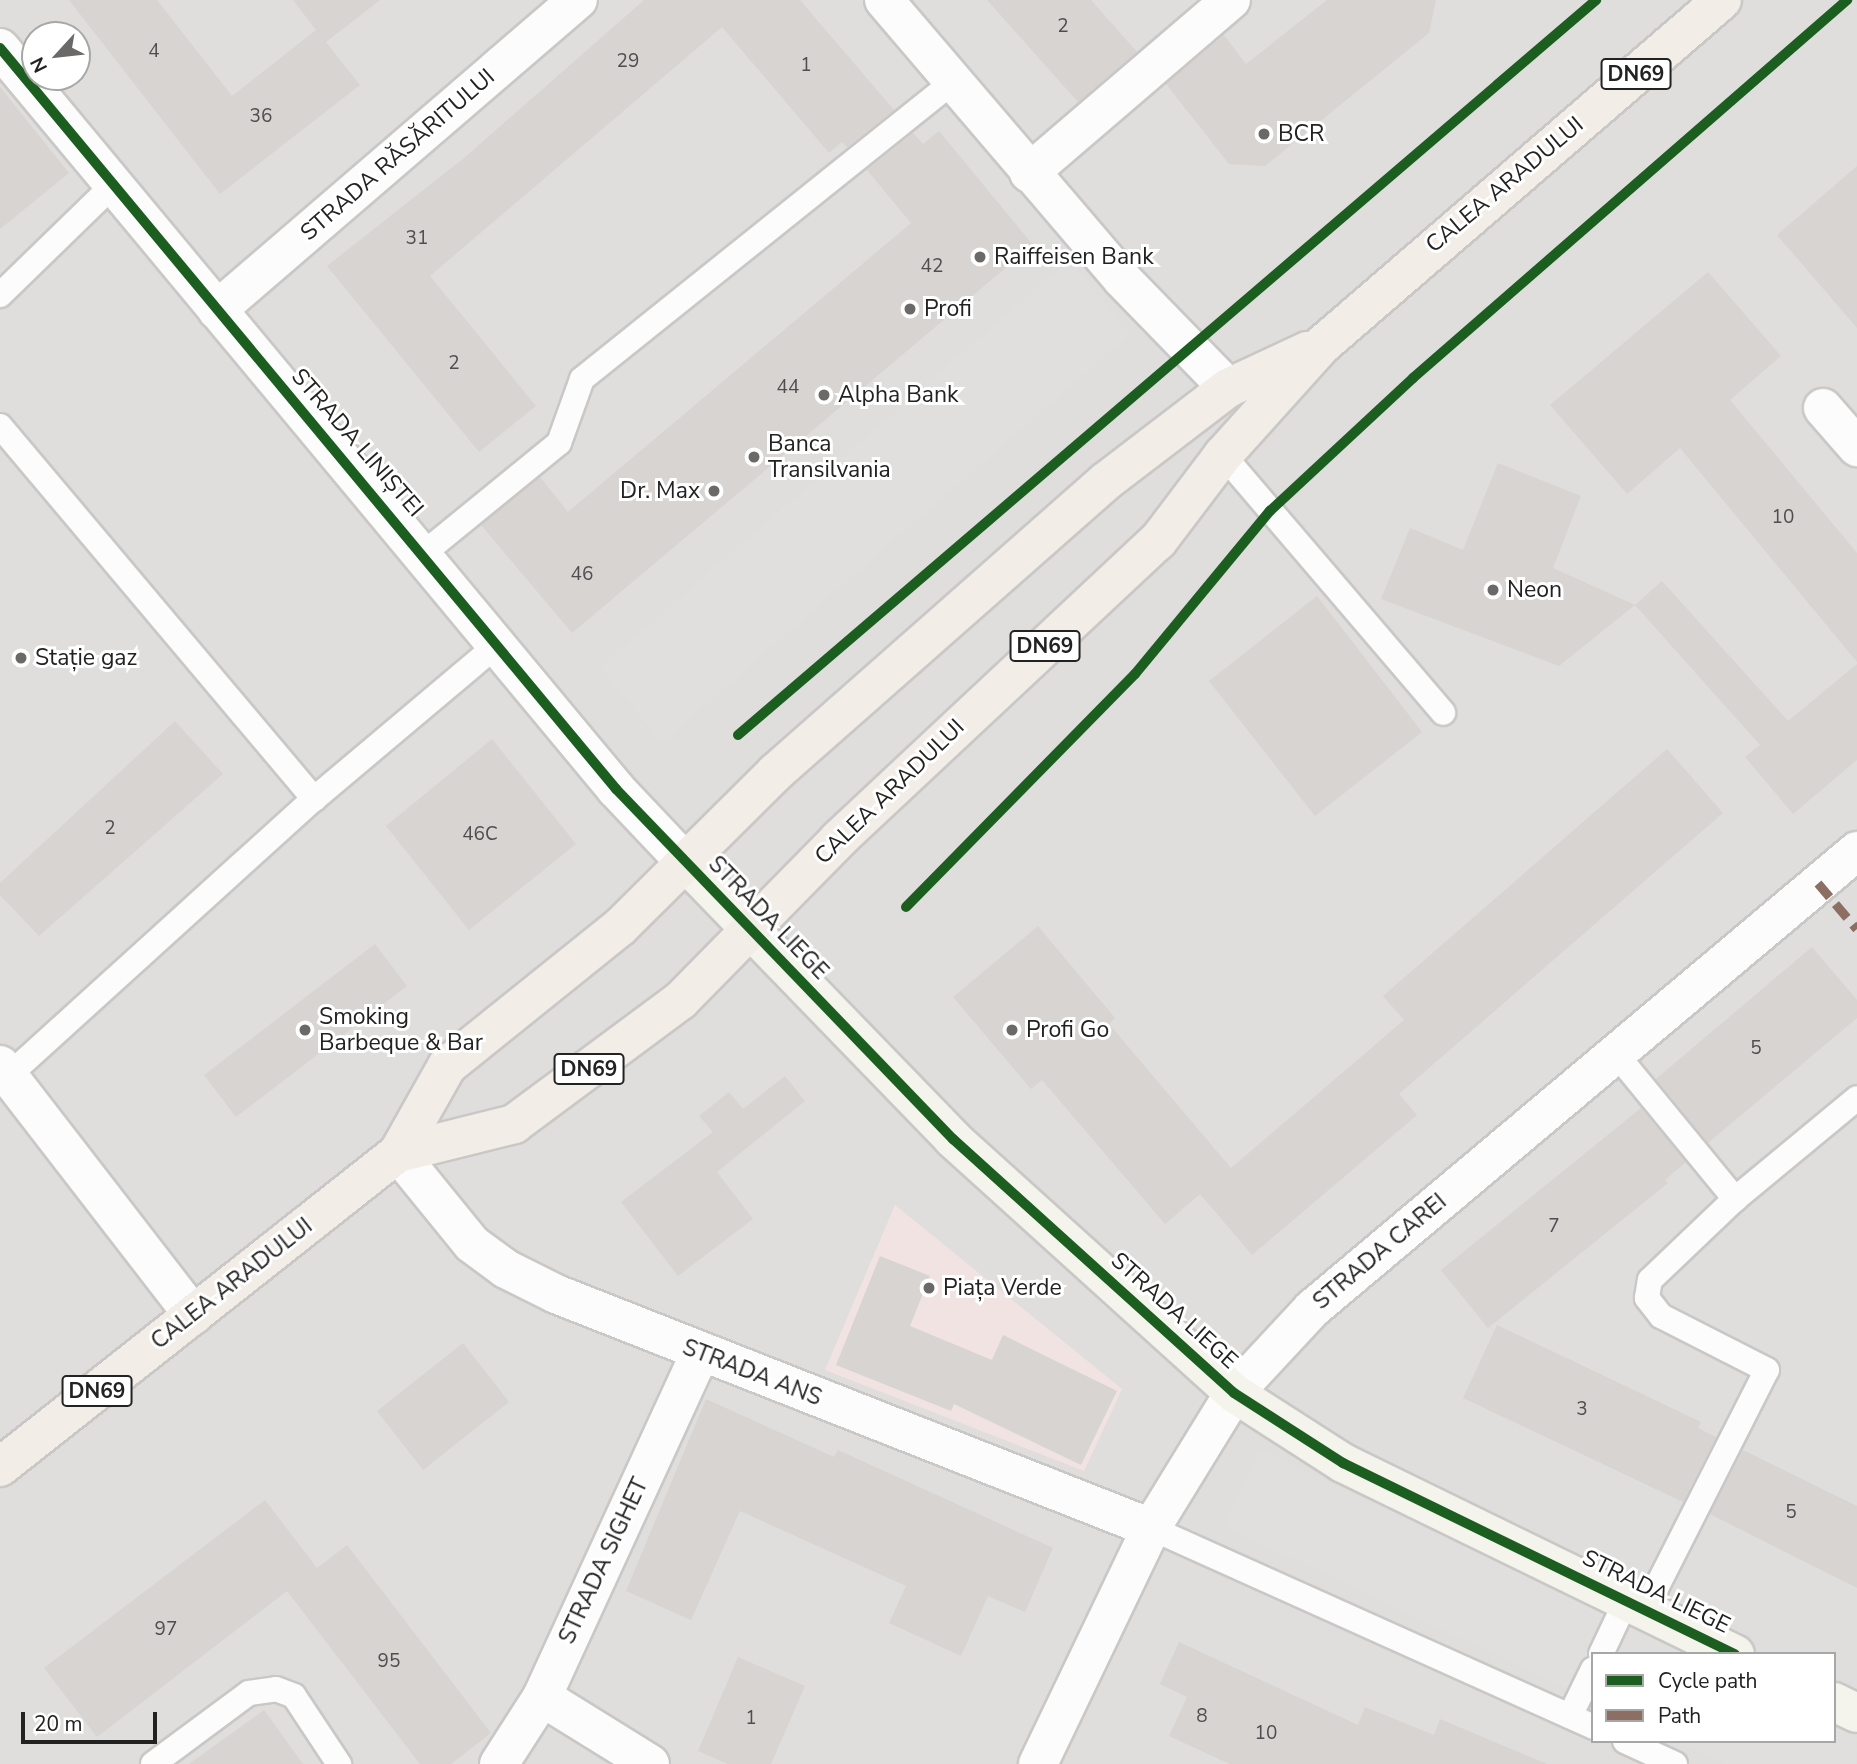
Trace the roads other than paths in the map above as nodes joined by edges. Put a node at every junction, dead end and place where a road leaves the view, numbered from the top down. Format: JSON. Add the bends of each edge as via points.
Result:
{"nodes":[{"id":1,"x":884,"y":0,"type":"edge"},
{"id":2,"x":1231,"y":0,"type":"edge"},
{"id":3,"x":1722,"y":0,"type":"edge"},
{"id":4,"x":572,"y":2,"type":"edge"},
{"id":5,"x":0,"y":48,"type":"edge"},
{"id":6,"x":954,"y":80,"type":"junction"},
{"id":7,"x":1029,"y":173,"type":"junction"},
{"id":8,"x":112,"y":186,"type":"junction"},
{"id":9,"x":0,"y":295,"type":"edge"},
{"id":10,"x":217,"y":310,"type":"junction"},
{"id":11,"x":1322,"y":345,"type":"junction"},
{"id":12,"x":1228,"y":388,"type":"junction"},
{"id":13,"x":1823,"y":408,"type":"dead end"},
{"id":14,"x":0,"y":426,"type":"edge"},
{"id":15,"x":1857,"y":447,"type":"edge"},
{"id":16,"x":1223,"y":455,"type":"junction"},
{"id":17,"x":424,"y":553,"type":"junction"},
{"id":18,"x":498,"y":644,"type":"junction"},
{"id":19,"x":1443,"y":713,"type":"dead end"},
{"id":20,"x":314,"y":799,"type":"junction"},
{"id":21,"x":1857,"y":851,"type":"edge"},
{"id":22,"x":685,"y":862,"type":"junction"},
{"id":23,"x":750,"y":930,"type":"junction"},
{"id":24,"x":1616,"y":1054,"type":"junction"},
{"id":25,"x":4,"y":1070,"type":"edge"},
{"id":26,"x":1857,"y":1098,"type":"edge"},
{"id":27,"x":398,"y":1153,"type":"junction"},
{"id":28,"x":1735,"y":1199,"type":"junction"},
{"id":29,"x":193,"y":1315,"type":"junction"},
{"id":30,"x":700,"y":1353,"type":"junction"},
{"id":31,"x":1234,"y":1393,"type":"junction"},
{"id":32,"x":0,"y":1467,"type":"edge"},
{"id":33,"x":1151,"y":1528,"type":"junction"},
{"id":34,"x":1635,"y":1605,"type":"junction"},
{"id":35,"x":1602,"y":1652,"type":"edge"},
{"id":36,"x":1731,"y":1652,"type":"edge"},
{"id":37,"x":1591,"y":1674,"type":"edge"},
{"id":38,"x":542,"y":1697,"type":"junction"},
{"id":39,"x":1836,"y":1703,"type":"edge"},
{"id":40,"x":1857,"y":1713,"type":"edge"},
{"id":41,"x":1570,"y":1716,"type":"junction"},
{"id":42,"x":1591,"y":1726,"type":"edge"},
{"id":43,"x":1629,"y":1743,"type":"edge"},
{"id":44,"x":153,"y":1764,"type":"edge"},
{"id":45,"x":339,"y":1764,"type":"edge"},
{"id":46,"x":499,"y":1764,"type":"edge"},
{"id":47,"x":650,"y":1764,"type":"edge"},
{"id":48,"x":1038,"y":1764,"type":"edge"},
{"id":49,"x":1675,"y":1764,"type":"edge"}],
"edges":[{"from":1,"to":6,"type":"street"},
{"from":2,"to":7,"type":"street"},
{"from":3,"to":11,"type":"main road","name":"CALEA ARADULUI","number":"DN69"},
{"from":4,"to":10,"type":"street","name":"STRADA RĂSĂRITULUI"},
{"from":5,"to":8,"type":"street","name":"STRADA LINIȘTEI"},
{"from":6,"to":7,"type":"street"},
{"from":6,"to":17,"type":"lane","via":[[582,379],[559,443]]},
{"from":7,"to":12,"type":"street","via":[[1122,279]]},
{"from":8,"to":9,"type":"lane"},
{"from":8,"to":10,"type":"street","name":"STRADA LINIȘTEI"},
{"from":10,"to":17,"type":"street","name":"STRADA LINIȘTEI"},
{"from":11,"to":12,"type":"main road","name":"CALEA ARADULUI","number":"DN69"},
{"from":11,"to":16,"type":"main road","name":"CALEA ARADULUI","number":"DN69"},
{"from":12,"to":22,"type":"main road","name":"CALEA ARADULUI","number":"DN69","via":[[1031,545],[775,773]]},
{"from":13,"to":15,"type":"street"},
{"from":14,"to":20,"type":"lane"},
{"from":16,"to":19,"type":"lane"},
{"from":16,"to":23,"type":"main road","name":"CALEA ARADULUI","number":"DN69","via":[[1158,541],[839,839]]},
{"from":17,"to":18,"type":"street","name":"STRADA LINIȘTEI"},
{"from":18,"to":20,"type":"lane"},
{"from":18,"to":22,"type":"street","name":"STRADA LINIȘTEI","via":[[616,789]]},
{"from":20,"to":25,"type":"lane"},
{"from":21,"to":24,"type":"street","name":"STRADA CAREI"},
{"from":22,"to":23,"type":"street","name":"STRADA LIEGE"},
{"from":22,"to":27,"type":"main road","name":"CALEA ARADULUI","number":"DN69","via":[[620,927],[447,1066]]},
{"from":23,"to":27,"type":"main road","name":"CALEA ARADULUI","number":"DN69","via":[[681,1000],[514,1124]]},
{"from":23,"to":31,"type":"street","name":"STRADA LIEGE","via":[[953,1139]]},
{"from":24,"to":28,"type":"lane"},
{"from":24,"to":31,"type":"street","name":"STRADA CAREI","via":[[1312,1309]]},
{"from":25,"to":29,"type":"street"},
{"from":26,"to":28,"type":"lane"},
{"from":27,"to":29,"type":"main road","name":"CALEA ARADULUI","number":"DN69"},
{"from":27,"to":30,"type":"street","name":"STRADA ANS","via":[[472,1244],[506,1269]]},
{"from":28,"to":34,"type":"lane","via":[[1650,1280],[1647,1298],[1661,1316],[1767,1370]]},
{"from":29,"to":32,"type":"main road","name":"CALEA ARADULUI","number":"DN69"},
{"from":30,"to":33,"type":"street","name":"STRADA ANS"},
{"from":30,"to":38,"type":"street","name":"STRADA SIGHET"},
{"from":31,"to":33,"type":"street","name":"STRADA CAREI"},
{"from":31,"to":34,"type":"street","name":"STRADA LIEGE","via":[[1343,1463]]},
{"from":33,"to":41,"type":"lane"},
{"from":33,"to":48,"type":"street","name":"STRADA CAREI"},
{"from":34,"to":35,"type":"lane"},
{"from":34,"to":36,"type":"street","name":"STRADA LIEGE"},
{"from":37,"to":41,"type":"lane"},
{"from":38,"to":46,"type":"street","name":"STRADA SIGHET"},
{"from":38,"to":47,"type":"street"},
{"from":39,"to":40,"type":"street"},
{"from":41,"to":42,"type":"lane"},
{"from":43,"to":49,"type":"lane"},
{"from":44,"to":45,"type":"lane","via":[[249,1693],[276,1689],[294,1696]]}]}
